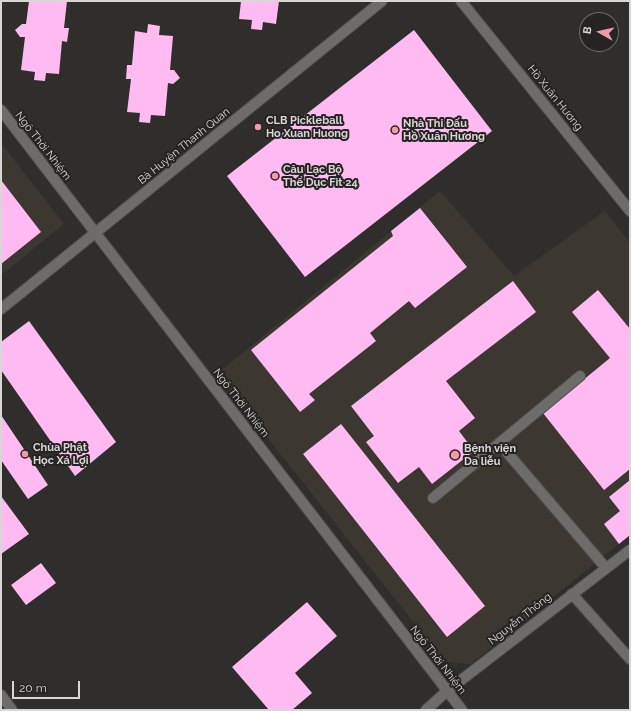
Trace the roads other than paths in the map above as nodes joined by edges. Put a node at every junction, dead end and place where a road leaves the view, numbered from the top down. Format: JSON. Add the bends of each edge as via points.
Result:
{"nodes":[{"id":1,"x":382,"y":1,"type":"edge"},
{"id":2,"x":461,"y":1,"type":"edge"},
{"id":3,"x":1,"y":110,"type":"edge"},
{"id":4,"x":630,"y":211,"type":"edge"},
{"id":5,"x":95,"y":233,"type":"junction"},
{"id":6,"x":1,"y":309,"type":"edge"},
{"id":7,"x":580,"y":376,"type":"dead end"},
{"id":8,"x":499,"y":443,"type":"junction"},
{"id":9,"x":433,"y":498,"type":"dead end"},
{"id":10,"x":630,"y":550,"type":"edge"},
{"id":11,"x":606,"y":568,"type":"junction"},
{"id":12,"x":572,"y":594,"type":"junction"},
{"id":13,"x":630,"y":659,"type":"edge"},
{"id":14,"x":447,"y":691,"type":"junction"},
{"id":15,"x":1,"y":695,"type":"edge"},
{"id":16,"x":12,"y":710,"type":"edge"},
{"id":17,"x":426,"y":710,"type":"edge"},
{"id":18,"x":462,"y":710,"type":"edge"}],
"edges":[{"from":1,"to":5,"type":"street","name":"Bà Huyện Thanh Quan"},
{"from":2,"to":4,"type":"street","name":"Hồ Xuân Hương"},
{"from":3,"to":5,"type":"street","name":"Ngô Thời Nhiệm"},
{"from":5,"to":6,"type":"street","name":"Bà Huyện Thanh Quan"},
{"from":5,"to":14,"type":"street","name":"Ngô Thời Nhiệm"},
{"from":7,"to":8,"type":"street"},
{"from":8,"to":9,"type":"street"},
{"from":8,"to":11,"type":"street"},
{"from":10,"to":11,"type":"street","name":"Nguyễn Thông"},
{"from":11,"to":12,"type":"street","name":"Nguyễn Thông"},
{"from":12,"to":13,"type":"street"},
{"from":12,"to":14,"type":"street","name":"Nguyễn Thông"},
{"from":14,"to":17,"type":"street","name":"Nguyễn Thông"},
{"from":14,"to":18,"type":"street","name":"Ngô Thời Nhiệm"},
{"from":15,"to":16,"type":"street"}]}
